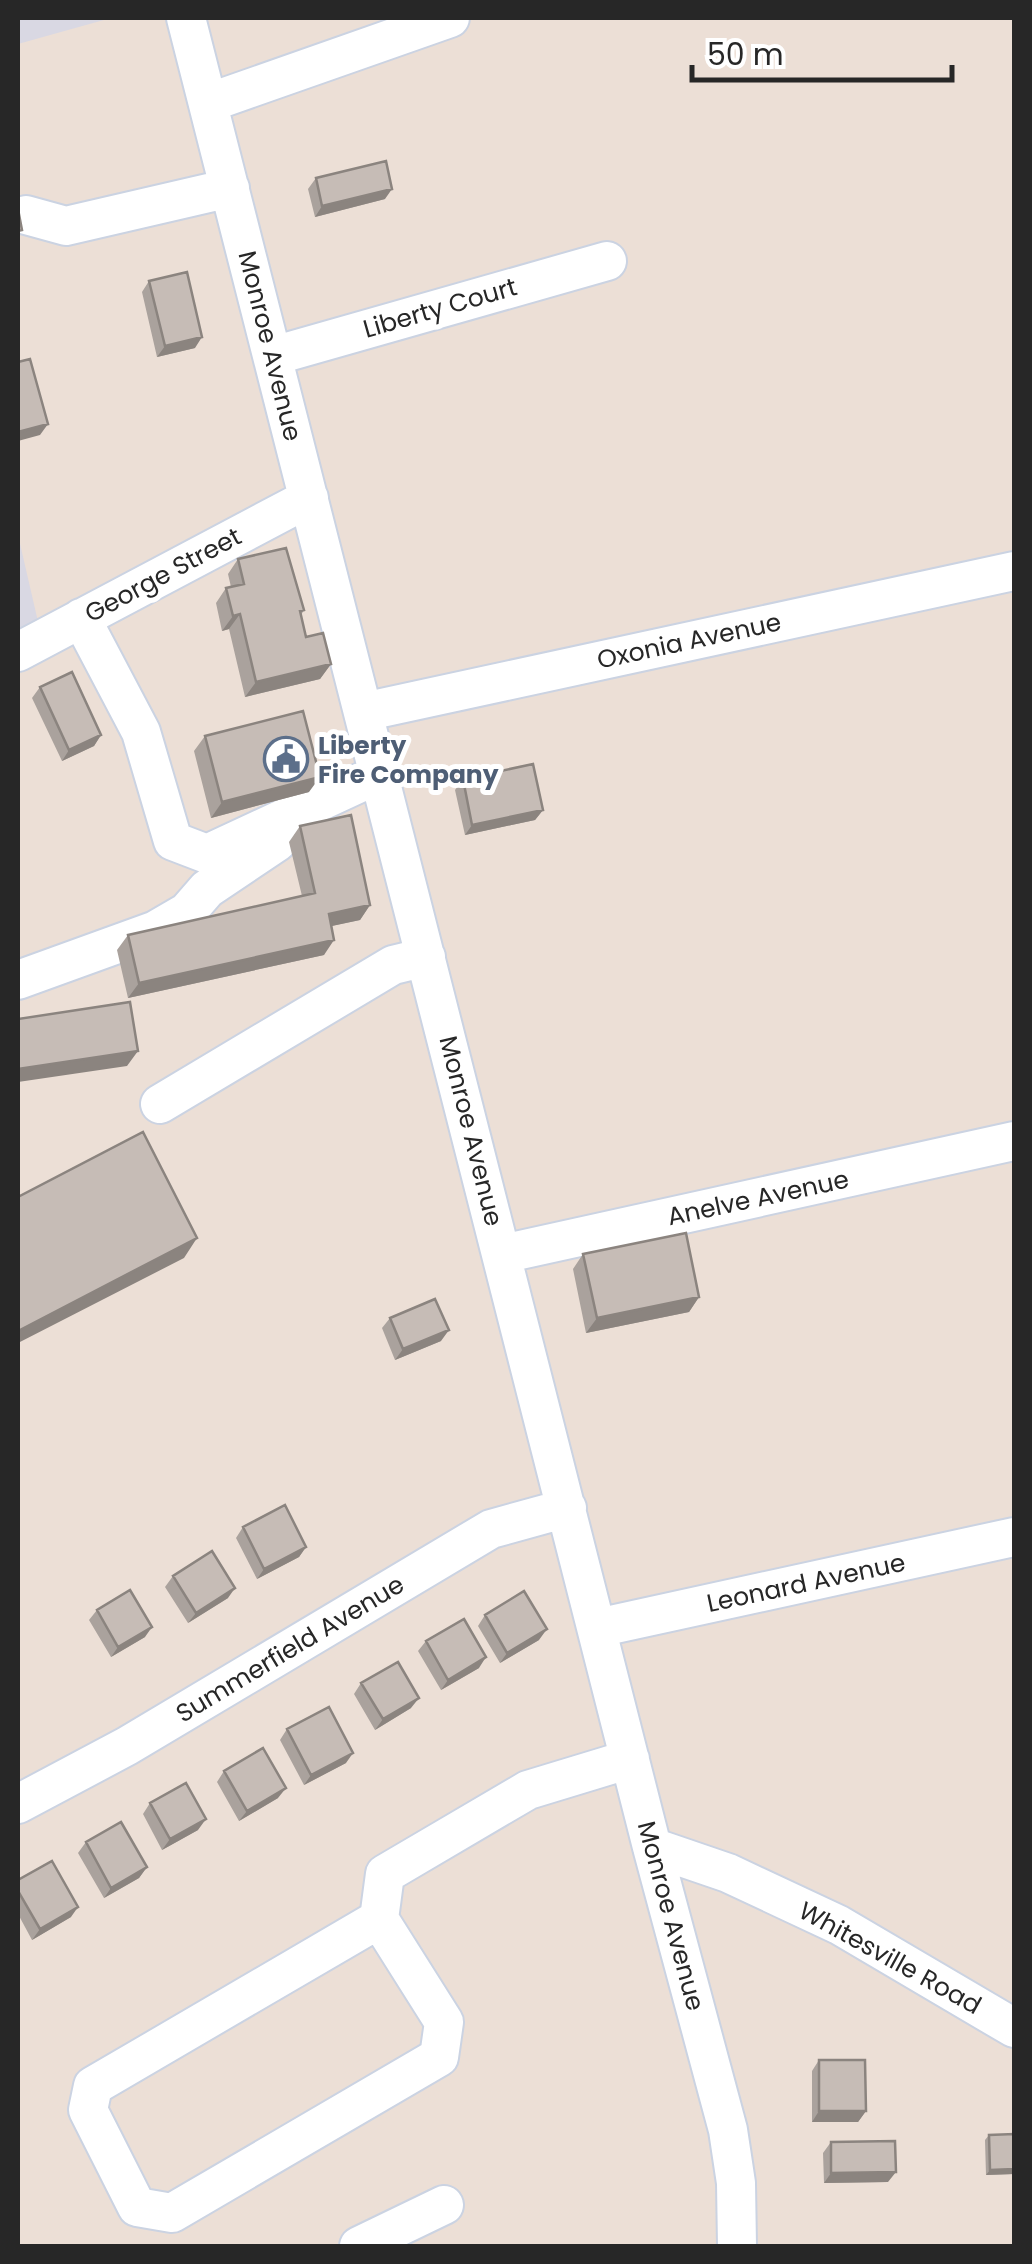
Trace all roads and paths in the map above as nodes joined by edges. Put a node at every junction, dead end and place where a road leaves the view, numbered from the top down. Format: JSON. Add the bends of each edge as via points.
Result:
{"nodes":[{"id":1,"x":186,"y":18,"type":"edge"},
{"id":2,"x":450,"y":18,"type":"edge"},
{"id":3,"x":208,"y":103,"type":"junction"},
{"id":4,"x":230,"y":188,"type":"junction"},
{"id":5,"x":26,"y":215,"type":"dead end"},
{"id":6,"x":607,"y":261,"type":"dead end"},
{"id":7,"x":273,"y":356,"type":"junction"},
{"id":8,"x":309,"y":498,"type":"junction"},
{"id":9,"x":1014,"y":570,"type":"edge"},
{"id":10,"x":81,"y":618,"type":"junction"},
{"id":11,"x":18,"y":652,"type":"edge"},
{"id":12,"x":364,"y":712,"type":"junction"},
{"id":13,"x":382,"y":787,"type":"junction"},
{"id":14,"x":426,"y":957,"type":"junction"},
{"id":15,"x":18,"y":980,"type":"edge"},
{"id":16,"x":160,"y":1104,"type":"dead end"},
{"id":17,"x":1014,"y":1141,"type":"edge"},
{"id":18,"x":502,"y":1254,"type":"junction"},
{"id":19,"x":567,"y":1508,"type":"junction"},
{"id":20,"x":1014,"y":1537,"type":"edge"},
{"id":21,"x":597,"y":1628,"type":"junction"},
{"id":22,"x":630,"y":1759,"type":"junction"},
{"id":23,"x":18,"y":1804,"type":"edge"},
{"id":24,"x":652,"y":1846,"type":"junction"},
{"id":25,"x":380,"y":1918,"type":"junction"},
{"id":26,"x":1014,"y":2028,"type":"edge"},
{"id":27,"x":444,"y":2206,"type":"dead end"},
{"id":28,"x":359,"y":2246,"type":"edge"},
{"id":29,"x":737,"y":2246,"type":"edge"}],
"edges":[{"from":1,"to":3,"type":"street","name":"Monroe Avenue"},
{"from":2,"to":3,"type":"street"},
{"from":3,"to":4,"type":"street","name":"Monroe Avenue"},
{"from":4,"to":5,"type":"street","via":[[66,226]]},
{"from":4,"to":7,"type":"street","name":"Monroe Avenue"},
{"from":6,"to":7,"type":"street","name":"Liberty Court"},
{"from":7,"to":8,"type":"street","name":"Monroe Avenue"},
{"from":8,"to":10,"type":"street","name":"George Street"},
{"from":8,"to":12,"type":"street","name":"Monroe Avenue"},
{"from":9,"to":12,"type":"street","name":"Oxonia Avenue"},
{"from":10,"to":11,"type":"street","name":"George Street"},
{"from":10,"to":13,"type":"street","via":[[141,732],[173,841],[207,854]]},
{"from":12,"to":13,"type":"street","name":"Monroe Avenue"},
{"from":13,"to":14,"type":"street","name":"Monroe Avenue"},
{"from":13,"to":15,"type":"street","via":[[317,816],[156,930]]},
{"from":14,"to":16,"type":"street","via":[[393,964]]},
{"from":14,"to":18,"type":"street","name":"Monroe Avenue"},
{"from":17,"to":18,"type":"street","name":"Anelve Avenue"},
{"from":18,"to":19,"type":"street","name":"Monroe Avenue"},
{"from":19,"to":21,"type":"street","name":"Monroe Avenue"},
{"from":19,"to":23,"type":"street","name":"Summerfield Avenue","via":[[491,1530]]},
{"from":20,"to":21,"type":"street","name":"Leonard Avenue"},
{"from":21,"to":22,"type":"street","name":"Monroe Avenue"},
{"from":22,"to":24,"type":"street","name":"Monroe Avenue"},
{"from":22,"to":25,"type":"street","via":[[528,1790],[385,1874]]},
{"from":24,"to":26,"type":"street","name":"Whitesville Road","via":[[840,1925]]},
{"from":24,"to":29,"type":"street","name":"Monroe Avenue","via":[[728,2130]]},
{"from":25,"to":25,"type":"street","via":[[93,2086],[88,2110],[137,2207],[172,2213],[438,2056],[444,2022]]},
{"from":27,"to":28,"type":"street"}]}
